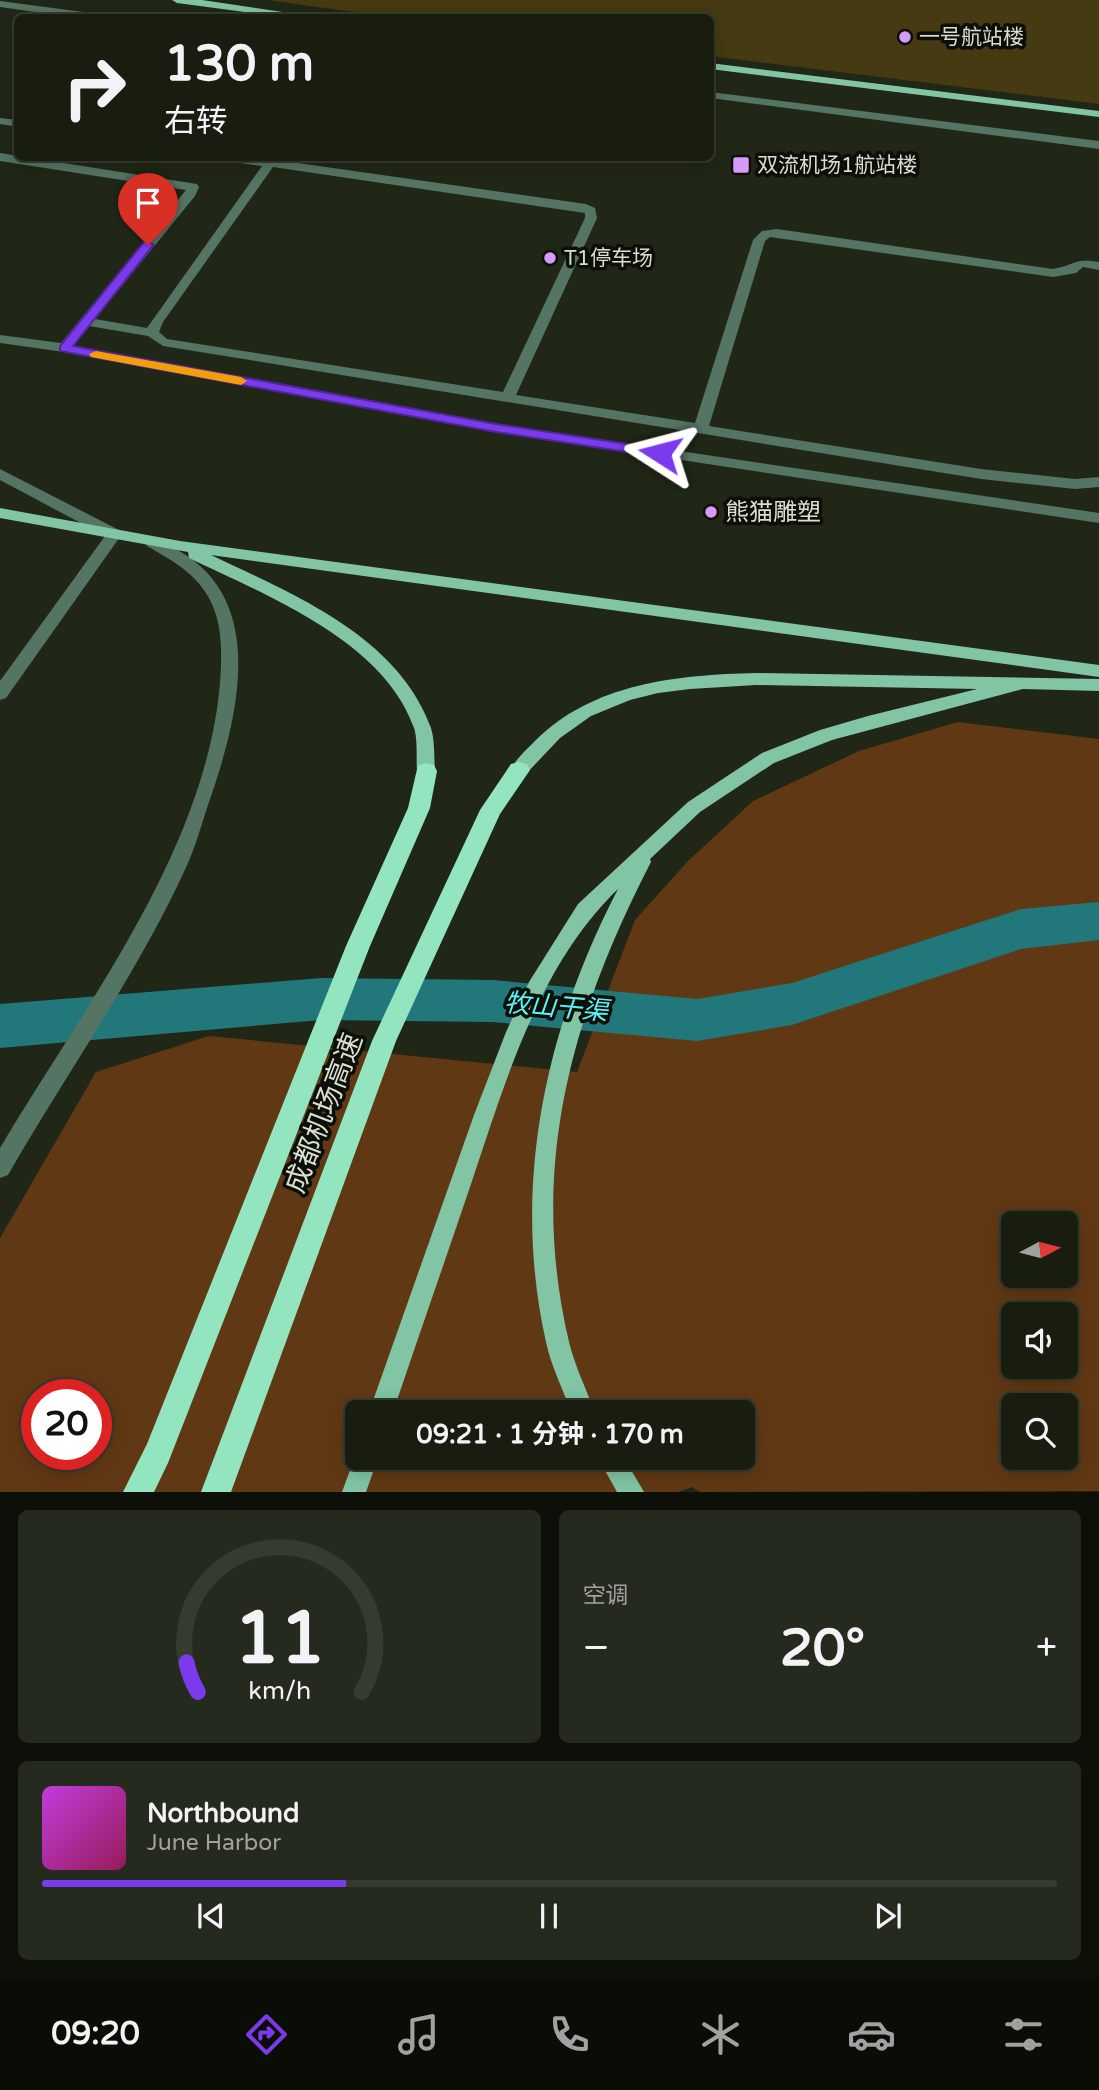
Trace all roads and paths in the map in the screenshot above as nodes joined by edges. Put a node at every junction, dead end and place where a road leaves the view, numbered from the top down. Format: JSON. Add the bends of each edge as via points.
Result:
{"nodes":[{"id":1,"x":177,"y":0,"type":"edge"},
{"id":2,"x":0,"y":6,"type":"edge"},
{"id":3,"x":77,"y":14,"type":"edge"},
{"id":4,"x":287,"y":14,"type":"edge"},
{"id":5,"x":714,"y":66,"type":"edge"},
{"id":6,"x":714,"y":96,"type":"edge"},
{"id":7,"x":1099,"y":114,"type":"edge"},
{"id":8,"x":1099,"y":145,"type":"edge"},
{"id":9,"x":26,"y":161,"type":"edge"},
{"id":10,"x":255,"y":161,"type":"edge"},
{"id":11,"x":270,"y":163,"type":"junction"},
{"id":12,"x":1099,"y":266,"type":"edge"},
{"id":13,"x":1076,"y":267,"type":"junction"},
{"id":14,"x":1099,"y":274,"type":"edge"},
{"id":15,"x":86,"y":321,"type":"junction"},
{"id":16,"x":152,"y":332,"type":"junction"},
{"id":17,"x":0,"y":339,"type":"edge"},
{"id":18,"x":64,"y":348,"type":"junction"},
{"id":19,"x":507,"y":399,"type":"junction"},
{"id":20,"x":701,"y":429,"type":"junction"},
{"id":21,"x":0,"y":474,"type":"edge"},
{"id":22,"x":1099,"y":482,"type":"edge"},
{"id":23,"x":0,"y":513,"type":"edge"},
{"id":24,"x":1099,"y":518,"type":"edge"},
{"id":25,"x":114,"y":534,"type":"junction"},
{"id":26,"x":153,"y":541,"type":"junction"},
{"id":27,"x":180,"y":546,"type":"junction"},
{"id":28,"x":1099,"y":671,"type":"edge"},
{"id":29,"x":1024,"y":683,"type":"junction"},
{"id":30,"x":1099,"y":685,"type":"edge"},
{"id":31,"x":0,"y":694,"type":"edge"},
{"id":32,"x":519,"y":770,"type":"joint"},
{"id":33,"x":426,"y":771,"type":"joint"},
{"id":34,"x":651,"y":847,"type":"junction"},
{"id":35,"x":0,"y":1168,"type":"edge"},
{"id":36,"x":385,"y":1400,"type":"edge"},
{"id":37,"x":578,"y":1400,"type":"edge"},
{"id":38,"x":362,"y":1470,"type":"edge"},
{"id":39,"x":618,"y":1470,"type":"edge"},
{"id":40,"x":138,"y":1492,"type":"edge"},
{"id":41,"x":216,"y":1492,"type":"edge"},
{"id":42,"x":354,"y":1492,"type":"edge"},
{"id":43,"x":632,"y":1492,"type":"edge"}],
"edges":[{"from":1,"to":4,"type":"main road"},
{"from":2,"to":3,"type":"street"},
{"from":5,"to":7,"type":"main road"},
{"from":6,"to":8,"type":"street"},
{"from":9,"to":15,"type":"street","via":[[192,187]]},
{"from":10,"to":11,"type":"street"},
{"from":11,"to":16,"type":"street"},
{"from":11,"to":19,"type":"street","via":[[591,211]]},
{"from":12,"to":13,"type":"street"},
{"from":13,"to":14,"type":"street"},
{"from":13,"to":20,"type":"street","via":[[1053,273],[766,234],[760,240]]},
{"from":15,"to":16,"type":"street"},
{"from":15,"to":18,"type":"street"},
{"from":16,"to":19,"type":"street","via":[[163,342]]},
{"from":17,"to":18,"type":"street"},
{"from":18,"to":24,"type":"street","via":[[496,428]]},
{"from":19,"to":20,"type":"street"},
{"from":20,"to":22,"type":"street","via":[[981,474],[1075,484]]},
{"from":21,"to":25,"type":"street"},
{"from":23,"to":25,"type":"main road"},
{"from":25,"to":26,"type":"main road"},
{"from":25,"to":31,"type":"street"},
{"from":26,"to":27,"type":"main road"},
{"from":26,"to":35,"type":"street","via":[[205,577],[219,602],[228,635],[231,666],[226,707],[210,775],[178,864],[120,973]]},
{"from":27,"to":28,"type":"main road"},
{"from":27,"to":33,"type":"main road","via":[[310,613],[368,651],[397,678],[416,706],[425,731]]},
{"from":29,"to":30,"type":"main road"},
{"from":29,"to":32,"type":"main road","via":[[761,680],[647,690],[606,702],[573,719],[544,741]]},
{"from":29,"to":34,"type":"main road","via":[[868,722],[791,748],[748,770],[694,807]]},
{"from":32,"to":41,"type":"highway","name":"成都机场高速","via":[[491,810],[384,1041]]},
{"from":33,"to":40,"type":"highway","name":"成都机场高速","via":[[419,808],[358,946],[158,1453]]},
{"from":34,"to":36,"type":"main road","via":[[585,909],[536,988],[484,1115]]},
{"from":34,"to":37,"type":"main road","via":[[618,904],[583,989],[562,1063],[544,1155],[545,1279],[557,1344]]},
{"from":38,"to":42,"type":"main road"},
{"from":39,"to":43,"type":"main road"}]}
